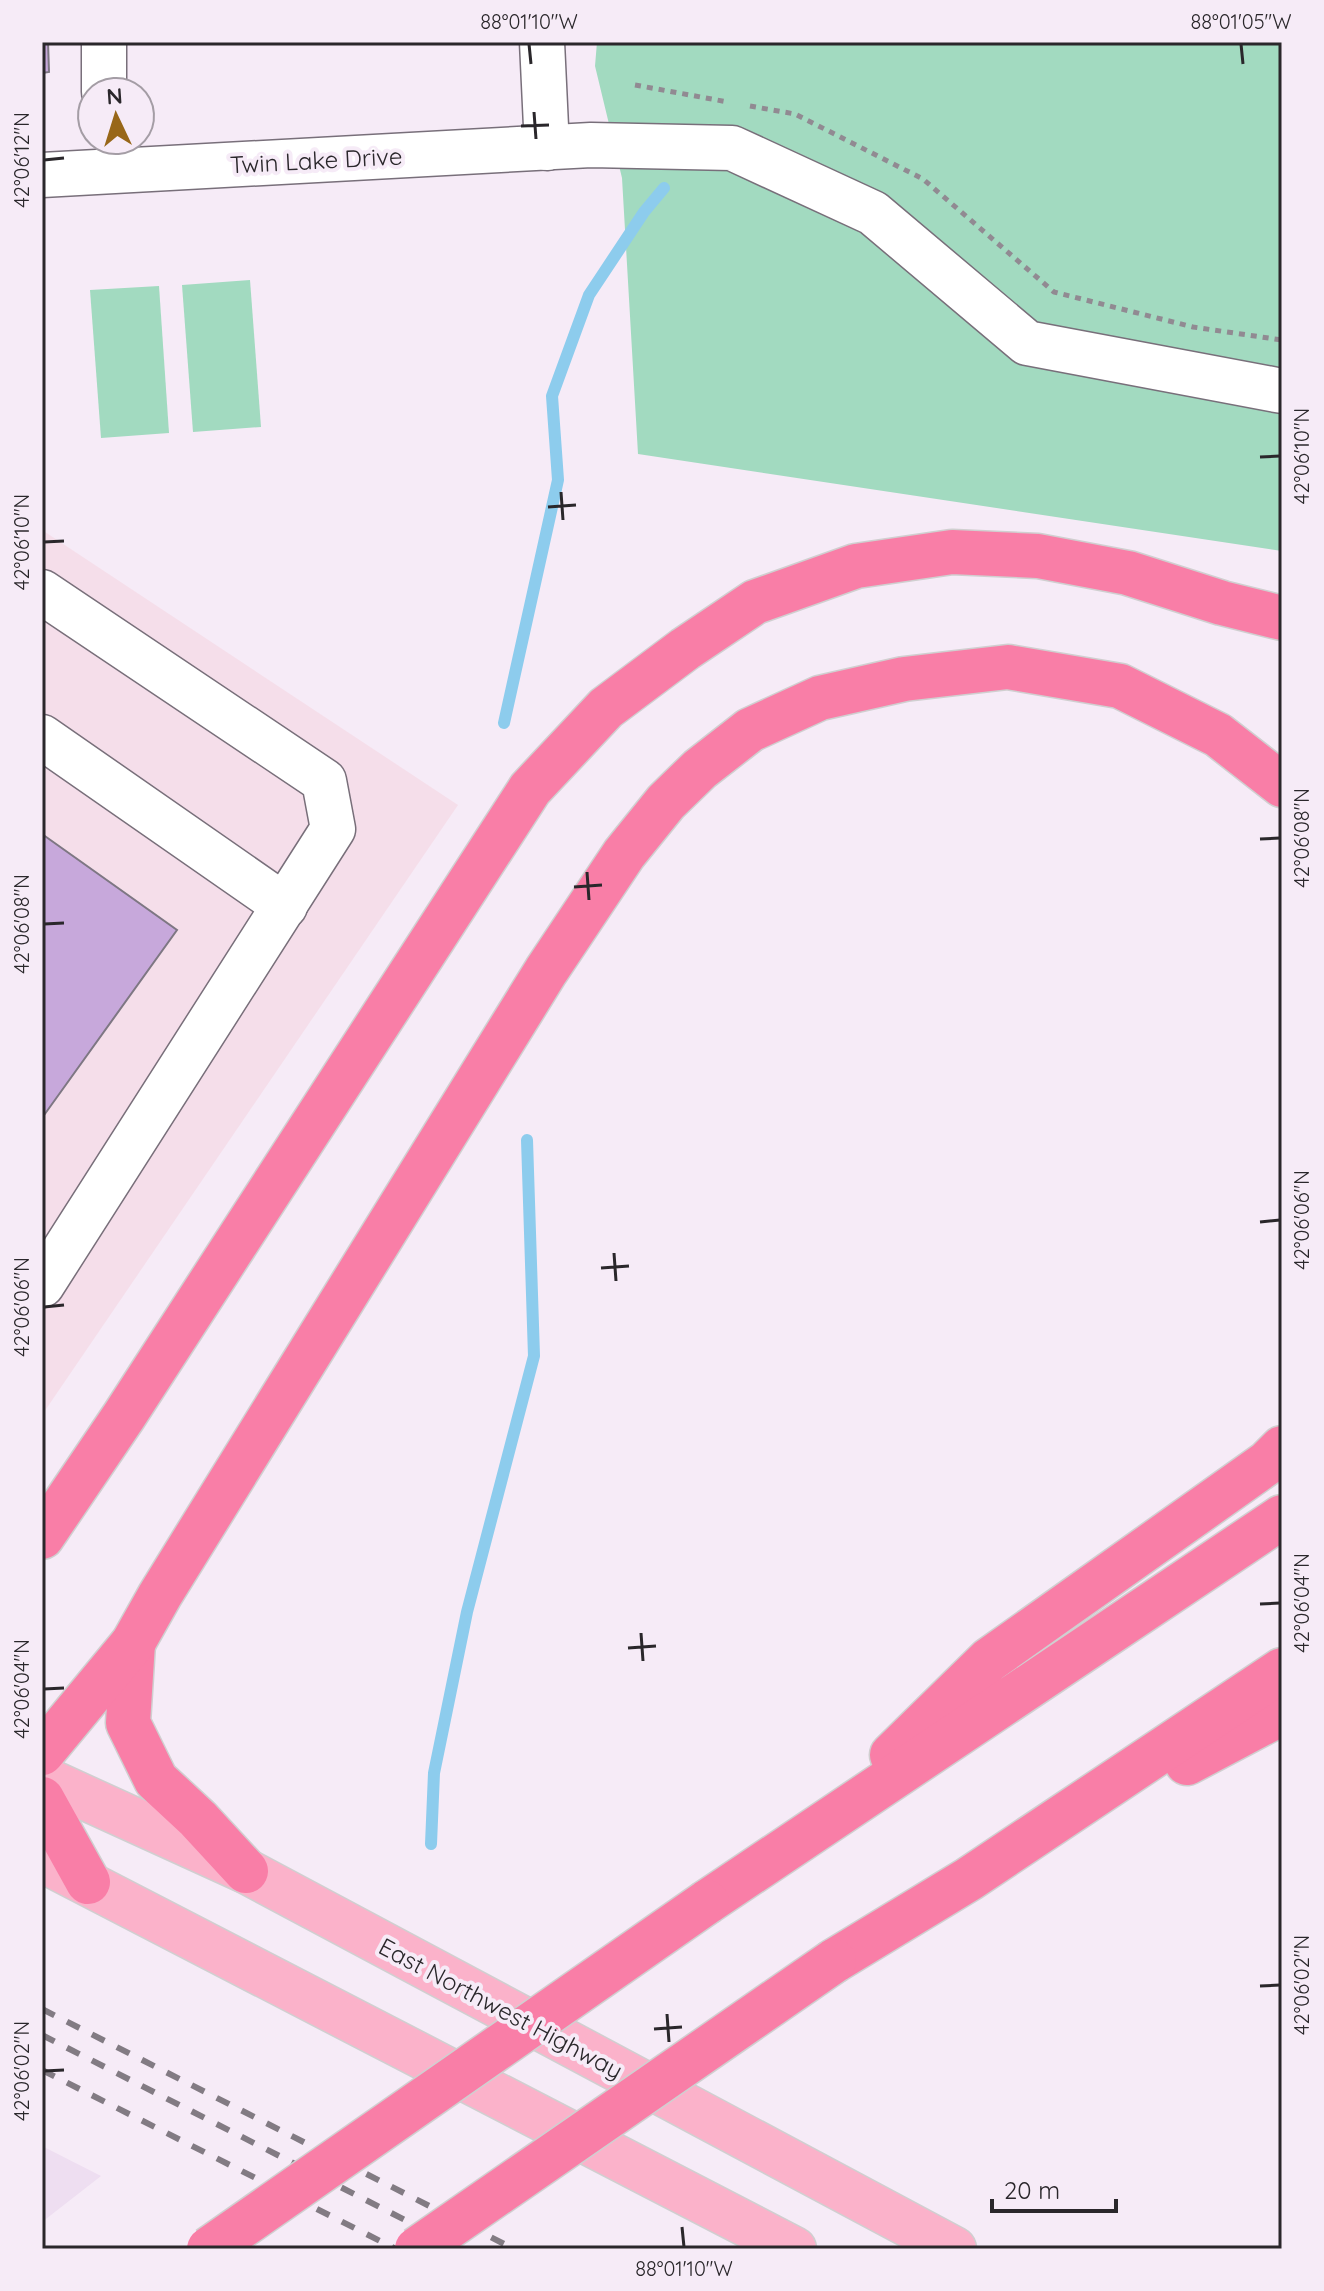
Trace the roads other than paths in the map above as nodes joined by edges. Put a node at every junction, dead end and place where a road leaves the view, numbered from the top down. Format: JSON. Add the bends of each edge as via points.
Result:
{"nodes":[{"id":1,"x":104,"y":42,"type":"edge"},
{"id":2,"x":542,"y":42,"type":"edge"},
{"id":3,"x":104,"y":76,"type":"edge"},
{"id":4,"x":547,"y":148,"type":"junction"},
{"id":5,"x":156,"y":155,"type":"edge"},
{"id":6,"x":104,"y":156,"type":"edge"},
{"id":7,"x":42,"y":175,"type":"edge"},
{"id":8,"x":1282,"y":391,"type":"edge"},
{"id":9,"x":42,"y":592,"type":"edge"},
{"id":10,"x":1282,"y":618,"type":"edge"},
{"id":11,"x":42,"y":737,"type":"edge"},
{"id":12,"x":1282,"y":785,"type":"edge"},
{"id":13,"x":285,"y":906,"type":"junction"},
{"id":14,"x":42,"y":1285,"type":"edge"},
{"id":15,"x":1282,"y":1448,"type":"edge"},
{"id":16,"x":1282,"y":1517,"type":"edge"},
{"id":17,"x":44,"y":1538,"type":"edge"},
{"id":18,"x":133,"y":1643,"type":"junction"},
{"id":19,"x":1282,"y":1670,"type":"edge"},
{"id":20,"x":1282,"y":1713,"type":"edge"},
{"id":21,"x":42,"y":1753,"type":"edge"},
{"id":22,"x":42,"y":1778,"type":"edge"},
{"id":23,"x":42,"y":1799,"type":"edge"},
{"id":24,"x":818,"y":1828,"type":"junction"},
{"id":25,"x":42,"y":1860,"type":"edge"},
{"id":26,"x":246,"y":1871,"type":"junction"},
{"id":27,"x":969,"y":1879,"type":"junction"},
{"id":28,"x":88,"y":1882,"type":"junction"},
{"id":29,"x":209,"y":2249,"type":"edge"},
{"id":30,"x":417,"y":2249,"type":"edge"},
{"id":31,"x":794,"y":2249,"type":"edge"},
{"id":32,"x":954,"y":2249,"type":"edge"}],
"edges":[{"from":1,"to":3,"type":"street"},
{"from":2,"to":4,"type":"street"},
{"from":4,"to":5,"type":"street","name":"Twin Lake Drive"},
{"from":4,"to":8,"type":"street","name":"Twin Lake Drive","via":[[732,148],[873,213],[1027,343]]},
{"from":6,"to":7,"type":"street","name":"Twin Lake Drive"},
{"from":9,"to":13,"type":"street","via":[[324,781],[333,829]]},
{"from":10,"to":17,"type":"highway","via":[[1128,573],[1038,556],[952,552],[856,566],[755,602],[685,649],[606,708],[530,789]]},
{"from":11,"to":13,"type":"street"},
{"from":12,"to":18,"type":"highway","via":[[1218,735],[1120,686],[1008,667],[904,679],[820,698],[750,730],[677,791],[624,854],[546,971]]},
{"from":13,"to":14,"type":"street"},
{"from":15,"to":24,"type":"highway","via":[[989,1660]]},
{"from":16,"to":24,"type":"highway"},
{"from":18,"to":21,"type":"highway"},
{"from":18,"to":26,"type":"highway","via":[[128,1723],[156,1780]]},
{"from":19,"to":27,"type":"highway"},
{"from":20,"to":27,"type":"highway"},
{"from":22,"to":26,"type":"main road","name":"East Northwest Highway"},
{"from":23,"to":28,"type":"highway"},
{"from":24,"to":29,"type":"highway","bridge":true},
{"from":25,"to":28,"type":"main road"},
{"from":26,"to":32,"type":"main road","name":"East Northwest Highway"},
{"from":27,"to":30,"type":"highway","bridge":true,"via":[[834,1961]]},
{"from":28,"to":31,"type":"main road"}]}
